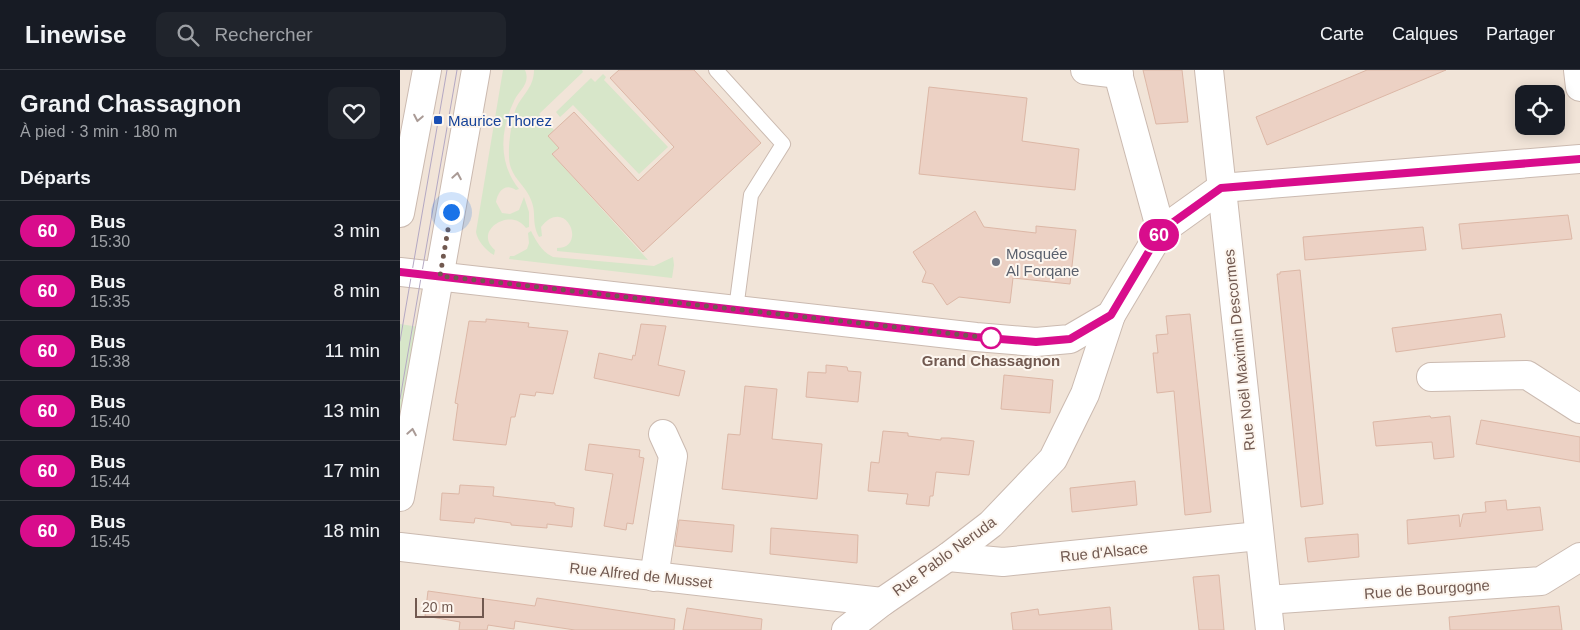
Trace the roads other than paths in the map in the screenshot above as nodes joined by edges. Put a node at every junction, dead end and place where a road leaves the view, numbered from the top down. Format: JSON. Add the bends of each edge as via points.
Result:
{"nodes":[{"id":1,"x":426,"y":70,"type":"edge"},
{"id":2,"x":476,"y":70,"type":"edge"},
{"id":3,"x":716,"y":70,"type":"edge"},
{"id":4,"x":1085,"y":70,"type":"edge"},
{"id":5,"x":1209,"y":70,"type":"edge"},
{"id":6,"x":1578,"y":70,"type":"edge"},
{"id":7,"x":1118,"y":72,"type":"edge"},
{"id":8,"x":1580,"y":87,"type":"edge"},
{"id":9,"x":1580,"y":159,"type":"edge"},
{"id":10,"x":1221,"y":188,"type":"junction"},
{"id":11,"x":400,"y":213,"type":"edge"},
{"id":12,"x":1161,"y":231,"type":"junction"},
{"id":13,"x":400,"y":272,"type":"edge"},
{"id":14,"x":440,"y":276,"type":"junction"},
{"id":15,"x":736,"y":309,"type":"junction"},
{"id":16,"x":1111,"y":315,"type":"junction"},
{"id":17,"x":1431,"y":377,"type":"dead end"},
{"id":18,"x":1580,"y":409,"type":"edge"},
{"id":19,"x":663,"y":434,"type":"dead end"},
{"id":20,"x":400,"y":497,"type":"edge"},
{"id":21,"x":1259,"y":536,"type":"junction"},
{"id":22,"x":400,"y":547,"type":"edge"},
{"id":23,"x":948,"y":557,"type":"junction"},
{"id":24,"x":1580,"y":557,"type":"edge"},
{"id":25,"x":654,"y":577,"type":"junction"},
{"id":26,"x":1267,"y":600,"type":"junction"},
{"id":27,"x":882,"y":602,"type":"junction"},
{"id":28,"x":846,"y":630,"type":"edge"},
{"id":29,"x":1270,"y":630,"type":"edge"}],
"edges":[{"from":1,"to":11,"type":"street","one_way":true},
{"from":14,"to":2,"type":"street","one_way":true},
{"from":3,"to":15,"type":"lane","via":[[782,144],[751,195]]},
{"from":4,"to":7,"type":"street"},
{"from":5,"to":10,"type":"street","name":"Rue Noël Maximin Descormes"},
{"from":6,"to":8,"type":"street"},
{"from":7,"to":12,"type":"street"},
{"from":9,"to":10,"type":"street"},
{"from":10,"to":12,"type":"street"},
{"from":10,"to":21,"type":"street","name":"Rue Noël Maximin Descormes"},
{"from":12,"to":16,"type":"street","name":"Rue Pablo Neruda"},
{"from":13,"to":14,"type":"street"},
{"from":14,"to":15,"type":"street"},
{"from":20,"to":14,"type":"street","one_way":true},
{"from":15,"to":16,"type":"street","via":[[1036,342],[1070,339]]},
{"from":16,"to":23,"type":"street","name":"Rue Pablo Neruda","via":[[1085,394],[1053,459],[991,524]]},
{"from":17,"to":18,"type":"street","via":[[1527,376]]},
{"from":19,"to":25,"type":"street","via":[[673,456]]},
{"from":21,"to":23,"type":"street","name":"Rue d'Alsace","via":[[1003,562]]},
{"from":21,"to":26,"type":"street","name":"Rue Noël Maximin Descormes"},
{"from":22,"to":25,"type":"street","name":"Rue Alfred de Musset"},
{"from":23,"to":27,"type":"street","name":"Rue Pablo Neruda"},
{"from":24,"to":26,"type":"street","name":"Rue de Bourgogne","via":[[1541,581]]},
{"from":25,"to":27,"type":"street","name":"Rue Alfred de Musset"},
{"from":26,"to":29,"type":"street","name":"Rue Noël Maximin Descormes"},
{"from":27,"to":28,"type":"street","name":"Rue Pablo Neruda"}]}
